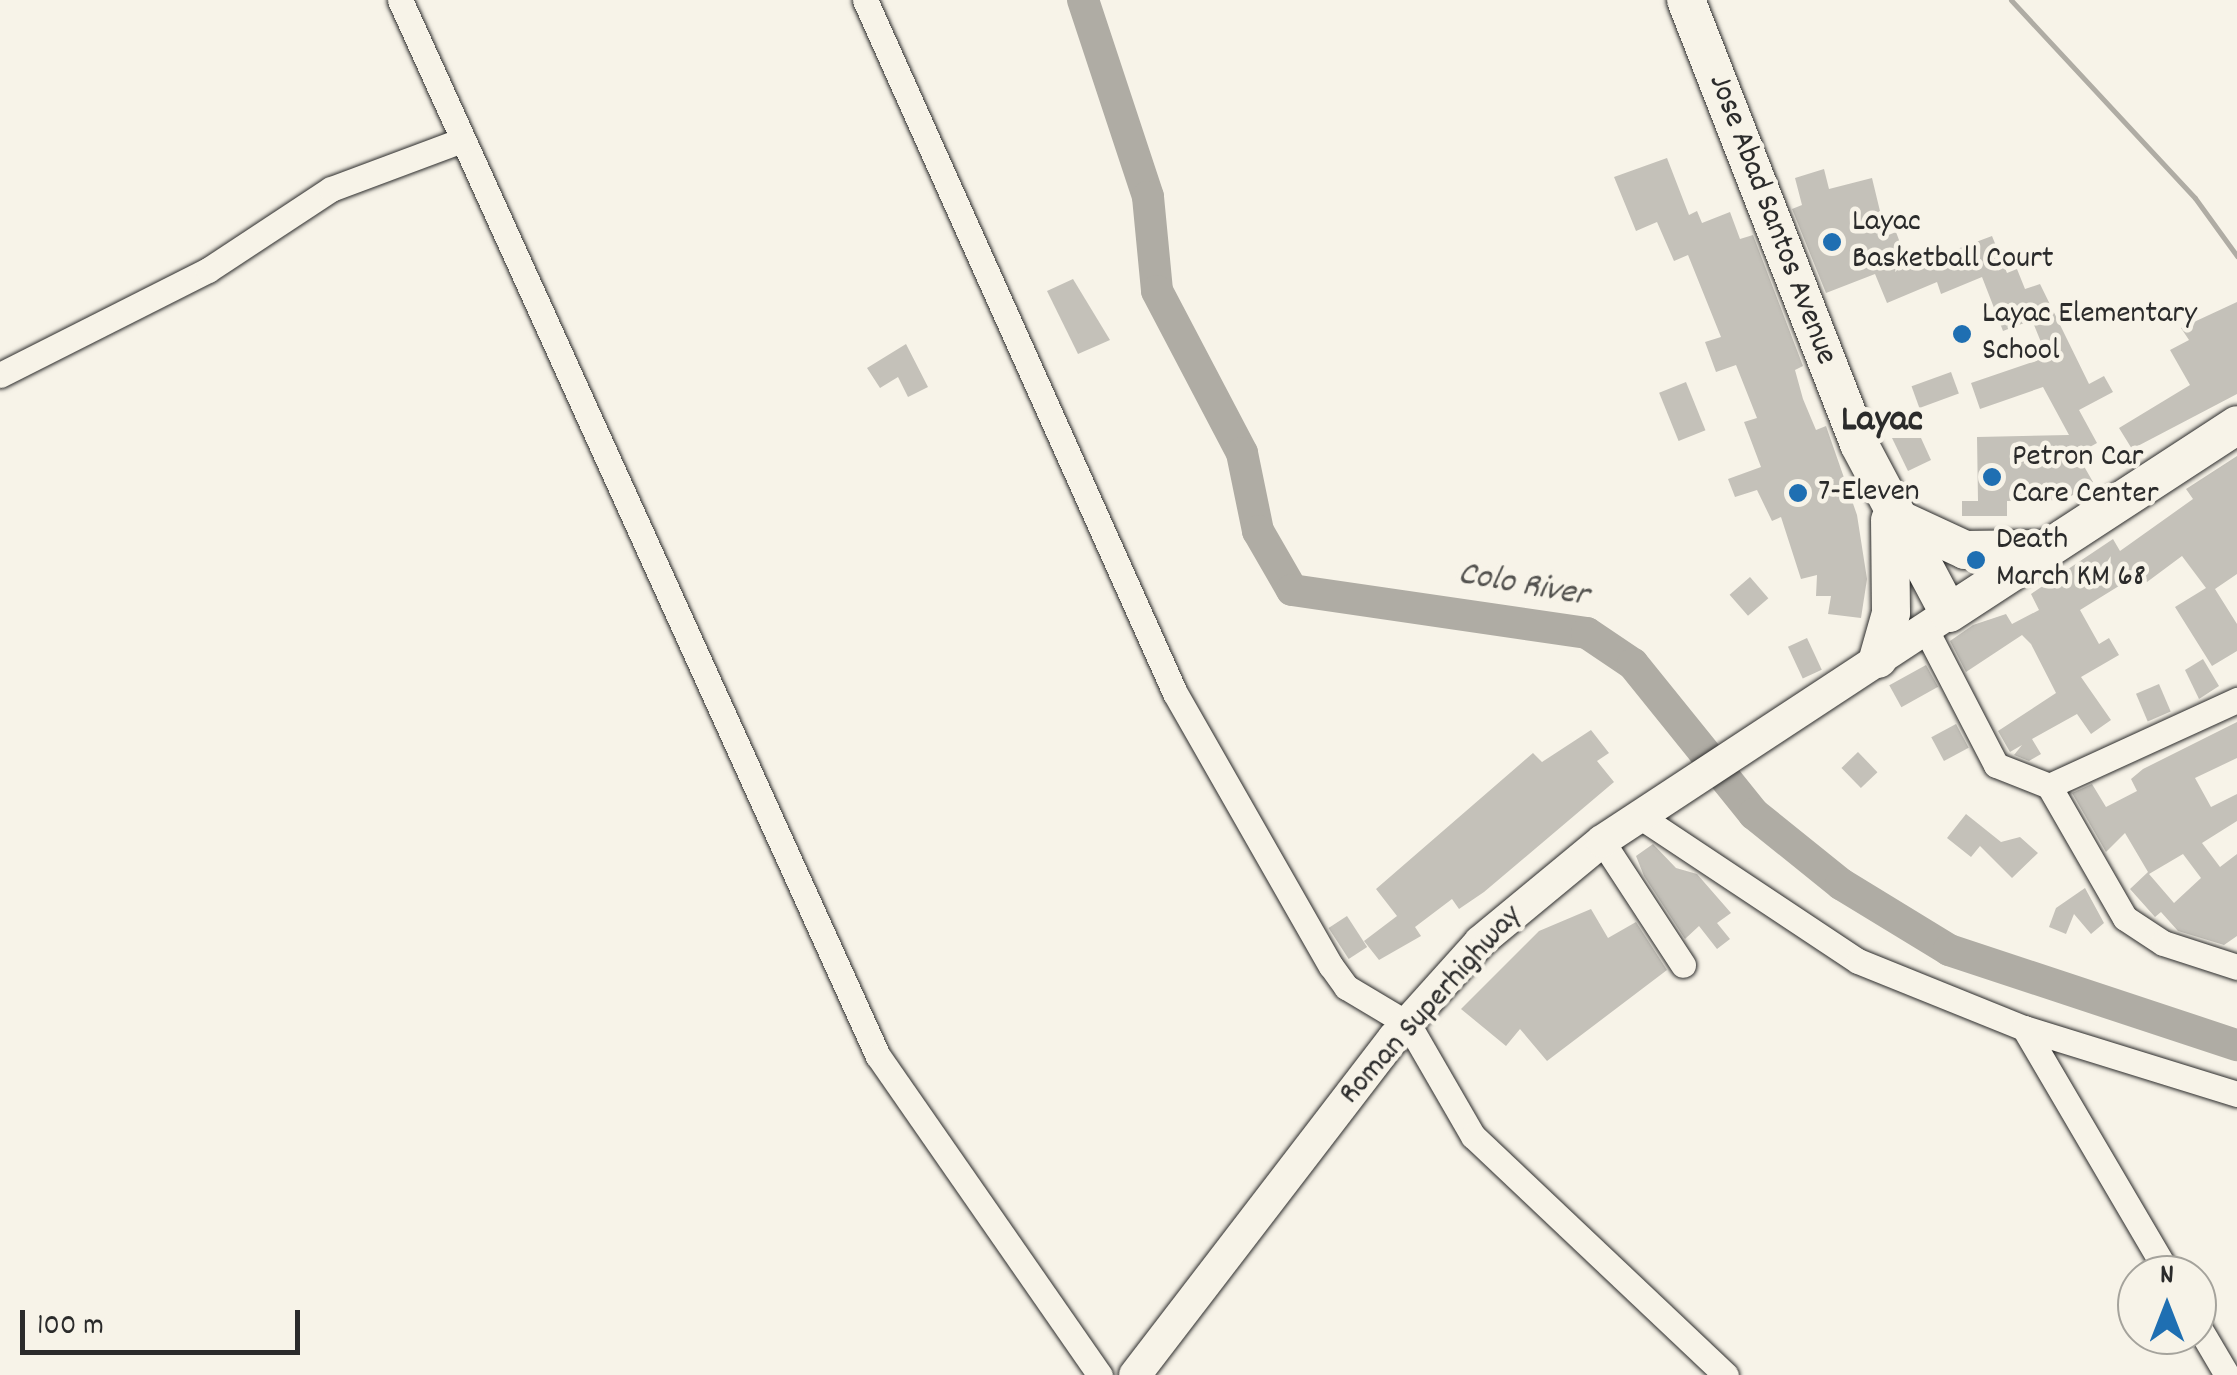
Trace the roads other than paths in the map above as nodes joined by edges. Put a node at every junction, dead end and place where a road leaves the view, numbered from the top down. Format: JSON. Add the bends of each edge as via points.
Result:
{"nodes":[{"id":1,"x":400,"y":0,"type":"edge"},
{"id":2,"x":865,"y":0,"type":"edge"},
{"id":3,"x":1686,"y":0,"type":"edge"},
{"id":4,"x":462,"y":140,"type":"junction"},
{"id":5,"x":0,"y":375,"type":"edge"},
{"id":6,"x":2237,"y":425,"type":"edge"},
{"id":7,"x":1890,"y":514,"type":"junction"},
{"id":8,"x":2047,"y":548,"type":"junction"},
{"id":9,"x":1937,"y":620,"type":"junction"},
{"id":10,"x":1878,"y":658,"type":"junction"},
{"id":11,"x":2237,"y":700,"type":"edge"},
{"id":12,"x":2050,"y":786,"type":"junction"},
{"id":13,"x":1647,"y":813,"type":"junction"},
{"id":14,"x":1602,"y":841,"type":"junction"},
{"id":15,"x":1683,"y":966,"type":"dead end"},
{"id":16,"x":2237,"y":966,"type":"edge"},
{"id":17,"x":2024,"y":1028,"type":"junction"},
{"id":18,"x":1405,"y":1032,"type":"junction"},
{"id":19,"x":2237,"y":1094,"type":"edge"},
{"id":20,"x":2156,"y":1255,"type":"edge"},
{"id":21,"x":1100,"y":1375,"type":"edge"},
{"id":22,"x":1135,"y":1375,"type":"edge"},
{"id":23,"x":1726,"y":1375,"type":"edge"}],
"edges":[{"from":1,"to":4,"type":"street"},
{"from":2,"to":18,"type":"street","via":[[1107,544],[1164,654],[1175,693],[1331,966],[1346,988]]},
{"from":3,"to":7,"type":"highway","name":"Jose Abad Santos Avenue"},
{"from":4,"to":5,"type":"street","via":[[346,181],[208,270]]},
{"from":4,"to":21,"type":"street","via":[[878,1056]]},
{"from":6,"to":8,"type":"highway"},
{"from":7,"to":8,"type":"highway","via":[[1964,550]]},
{"from":7,"to":9,"type":"highway","name":"Jose Abad Santos Avenue"},
{"from":7,"to":10,"type":"highway","via":[[1892,613]]},
{"from":8,"to":9,"type":"highway"},
{"from":9,"to":10,"type":"main road","name":"Roman Superhighway"},
{"from":9,"to":12,"type":"street","via":[[1996,766]]},
{"from":10,"to":13,"type":"main road","name":"Roman Superhighway"},
{"from":11,"to":12,"type":"street"},
{"from":12,"to":16,"type":"street","via":[[2125,918],[2163,943]]},
{"from":13,"to":14,"type":"main road","name":"Roman Superhighway"},
{"from":13,"to":17,"type":"street","via":[[1858,961]]},
{"from":14,"to":15,"type":"street"},
{"from":14,"to":18,"type":"main road","name":"Roman Superhighway","via":[[1480,942]]},
{"from":17,"to":19,"type":"street"},
{"from":17,"to":20,"type":"street"},
{"from":18,"to":22,"type":"main road","name":"Roman Superhighway"},
{"from":18,"to":23,"type":"street","via":[[1473,1136]]}]}
